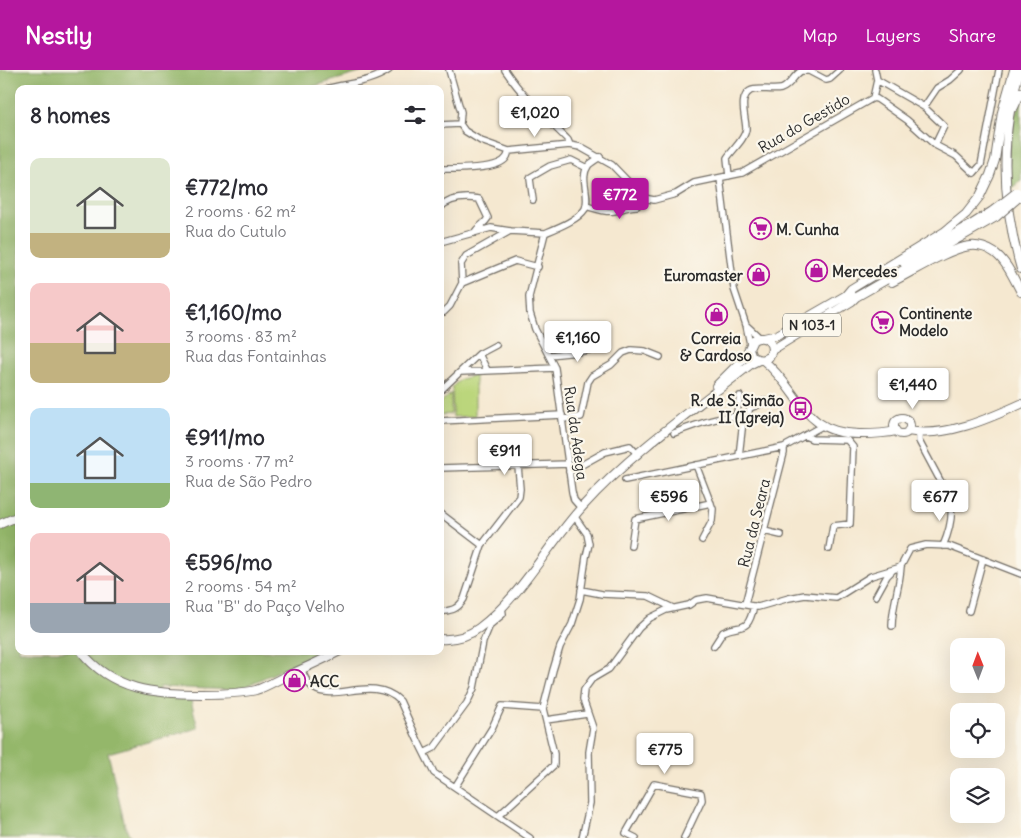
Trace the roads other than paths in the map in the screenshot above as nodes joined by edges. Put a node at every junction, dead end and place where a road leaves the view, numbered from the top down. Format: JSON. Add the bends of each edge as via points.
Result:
{"nodes":[{"id":1,"x":389,"y":70,"type":"edge"},
{"id":2,"x":449,"y":70,"type":"edge"},
{"id":3,"x":504,"y":70,"type":"edge"},
{"id":4,"x":840,"y":70,"type":"edge"},
{"id":5,"x":875,"y":70,"type":"edge"},
{"id":6,"x":959,"y":70,"type":"edge"},
{"id":7,"x":999,"y":70,"type":"edge"},
{"id":8,"x":1014,"y":70,"type":"edge"},
{"id":9,"x":1020,"y":70,"type":"edge"},
{"id":10,"x":877,"y":80,"type":"junction"},
{"id":11,"x":343,"y":85,"type":"edge"},
{"id":12,"x":1021,"y":92,"type":"edge"},
{"id":13,"x":872,"y":98,"type":"junction"},
{"id":14,"x":924,"y":107,"type":"junction"},
{"id":15,"x":1004,"y":108,"type":"junction"},
{"id":16,"x":1009,"y":117,"type":"junction"},
{"id":17,"x":460,"y":124,"type":"junction"},
{"id":18,"x":444,"y":125,"type":"edge"},
{"id":19,"x":570,"y":145,"type":"junction"},
{"id":20,"x":935,"y":145,"type":"junction"},
{"id":21,"x":509,"y":151,"type":"junction"},
{"id":22,"x":600,"y":157,"type":"junction"},
{"id":23,"x":587,"y":168,"type":"junction"},
{"id":24,"x":444,"y":169,"type":"edge"},
{"id":25,"x":729,"y":176,"type":"junction"},
{"id":26,"x":720,"y":178,"type":"junction"},
{"id":27,"x":1019,"y":193,"type":"edge"},
{"id":28,"x":644,"y":198,"type":"junction"},
{"id":29,"x":533,"y":200,"type":"dead end"},
{"id":30,"x":444,"y":205,"type":"edge"},
{"id":31,"x":586,"y":206,"type":"junction"},
{"id":32,"x":995,"y":213,"type":"junction"},
{"id":33,"x":510,"y":231,"type":"junction"},
{"id":34,"x":545,"y":232,"type":"junction"},
{"id":35,"x":474,"y":233,"type":"junction"},
{"id":36,"x":444,"y":241,"type":"edge"},
{"id":37,"x":538,"y":267,"type":"junction"},
{"id":38,"x":1021,"y":269,"type":"edge"},
{"id":39,"x":1021,"y":281,"type":"edge"},
{"id":40,"x":462,"y":283,"type":"junction"},
{"id":41,"x":1021,"y":292,"type":"edge"},
{"id":42,"x":846,"y":294,"type":"junction"},
{"id":43,"x":852,"y":300,"type":"junction"},
{"id":44,"x":444,"y":312,"type":"dead end"},
{"id":45,"x":746,"y":325,"type":"junction"},
{"id":46,"x":762,"y":338,"type":"junction"},
{"id":47,"x":496,"y":344,"type":"dead end"},
{"id":48,"x":750,"y":347,"type":"junction"},
{"id":49,"x":603,"y":348,"type":"dead end"},
{"id":50,"x":771,"y":352,"type":"junction"},
{"id":51,"x":480,"y":354,"type":"junction"},
{"id":52,"x":549,"y":355,"type":"junction"},
{"id":53,"x":660,"y":356,"type":"dead end"},
{"id":54,"x":761,"y":360,"type":"junction"},
{"id":55,"x":555,"y":368,"type":"junction"},
{"id":56,"x":487,"y":370,"type":"junction"},
{"id":57,"x":776,"y":370,"type":"junction"},
{"id":58,"x":460,"y":372,"type":"junction"},
{"id":59,"x":444,"y":387,"type":"edge"},
{"id":60,"x":740,"y":396,"type":"dead end"},
{"id":61,"x":764,"y":401,"type":"dead end"},
{"id":62,"x":700,"y":402,"type":"junction"},
{"id":63,"x":1021,"y":404,"type":"edge"},
{"id":64,"x":562,"y":417,"type":"junction"},
{"id":65,"x":736,"y":417,"type":"junction"},
{"id":66,"x":813,"y":419,"type":"junction"},
{"id":67,"x":444,"y":421,"type":"edge"},
{"id":68,"x":743,"y":421,"type":"junction"},
{"id":69,"x":822,"y":426,"type":"junction"},
{"id":70,"x":895,"y":427,"type":"junction"},
{"id":71,"x":909,"y":428,"type":"junction"},
{"id":72,"x":919,"y":432,"type":"junction"},
{"id":73,"x":674,"y":433,"type":"dead end"},
{"id":74,"x":807,"y":434,"type":"junction"},
{"id":75,"x":784,"y":447,"type":"junction"},
{"id":76,"x":638,"y":455,"type":"junction"},
{"id":77,"x":739,"y":456,"type":"junction"},
{"id":78,"x":568,"y":464,"type":"junction"},
{"id":79,"x":696,"y":465,"type":"junction"},
{"id":80,"x":518,"y":466,"type":"junction"},
{"id":81,"x":444,"y":468,"type":"edge"},
{"id":82,"x":569,"y":472,"type":"junction"},
{"id":83,"x":625,"y":480,"type":"dead end"},
{"id":84,"x":711,"y":503,"type":"junction"},
{"id":85,"x":581,"y":508,"type":"junction"},
{"id":86,"x":444,"y":516,"type":"edge"},
{"id":87,"x":575,"y":517,"type":"junction"},
{"id":88,"x":15,"y":518,"type":"edge"},
{"id":89,"x":0,"y":524,"type":"edge"},
{"id":90,"x":764,"y":531,"type":"junction"},
{"id":91,"x":780,"y":535,"type":"dead end"},
{"id":92,"x":702,"y":540,"type":"dead end"},
{"id":93,"x":482,"y":546,"type":"junction"},
{"id":94,"x":631,"y":546,"type":"dead end"},
{"id":95,"x":943,"y":546,"type":"junction"},
{"id":96,"x":830,"y":549,"type":"dead end"},
{"id":97,"x":983,"y":559,"type":"junction"},
{"id":98,"x":902,"y":566,"type":"junction"},
{"id":99,"x":894,"y":570,"type":"junction"},
{"id":100,"x":1021,"y":574,"type":"edge"},
{"id":101,"x":581,"y":590,"type":"junction"},
{"id":102,"x":876,"y":596,"type":"dead end"},
{"id":103,"x":745,"y":604,"type":"junction"},
{"id":104,"x":754,"y":606,"type":"junction"},
{"id":105,"x":502,"y":607,"type":"junction"},
{"id":106,"x":674,"y":608,"type":"junction"},
{"id":107,"x":444,"y":611,"type":"edge"},
{"id":108,"x":969,"y":611,"type":"dead end"},
{"id":109,"x":892,"y":626,"type":"dead end"},
{"id":110,"x":444,"y":639,"type":"edge"},
{"id":111,"x":714,"y":646,"type":"dead end"},
{"id":112,"x":84,"y":655,"type":"edge"},
{"id":113,"x":332,"y":655,"type":"edge"},
{"id":114,"x":302,"y":670,"type":"junction"},
{"id":115,"x":543,"y":709,"type":"junction"},
{"id":116,"x":588,"y":714,"type":"junction"},
{"id":117,"x":546,"y":720,"type":"junction"},
{"id":118,"x":424,"y":753,"type":"junction"},
{"id":119,"x":455,"y":787,"type":"junction"},
{"id":120,"x":498,"y":816,"type":"junction"},
{"id":121,"x":530,"y":838,"type":"edge"},
{"id":122,"x":582,"y":838,"type":"edge"},
{"id":123,"x":636,"y":838,"type":"edge"},
{"id":124,"x":684,"y":838,"type":"edge"}],
"edges":[{"from":1,"to":11,"type":"street"},
{"from":2,"to":17,"type":"street","via":[[461,112]]},
{"from":3,"to":19,"type":"street","via":[[526,99]]},
{"from":4,"to":25,"type":"street","via":[[826,80],[809,71],[801,71],[783,88],[750,91],[744,100],[746,130],[727,158]]},
{"from":5,"to":10,"type":"street","name":"Rua do Gestido"},
{"from":6,"to":14,"type":"street","via":[[937,88]]},
{"from":7,"to":20,"type":"street","via":[[981,165],[974,173],[956,156]]},
{"from":8,"to":15,"type":"main road"},
{"from":9,"to":16,"type":"main road"},
{"from":10,"to":13,"type":"street","name":"Rua do Gestido"},
{"from":10,"to":14,"type":"street"},
{"from":12,"to":16,"type":"main road"},
{"from":13,"to":20,"type":"street","via":[[907,120]]},
{"from":13,"to":25,"type":"street","name":"Rua do Gestido","via":[[742,173]]},
{"from":14,"to":20,"type":"street","via":[[944,126]]},
{"from":15,"to":39,"type":"main road","via":[[1001,193],[1011,251]]},
{"from":15,"to":42,"type":"main road","via":[[990,175],[966,214],[944,232]]},
{"from":16,"to":38,"type":"main road","via":[[1006,193]]},
{"from":17,"to":18,"type":"street"},
{"from":17,"to":21,"type":"street","via":[[481,141]]},
{"from":19,"to":21,"type":"street"},
{"from":19,"to":22,"type":"street"},
{"from":21,"to":24,"type":"street","via":[[499,164]]},
{"from":22,"to":23,"type":"street"},
{"from":22,"to":28,"type":"street"},
{"from":23,"to":29,"type":"street","via":[[571,160],[550,166],[531,177]]},
{"from":23,"to":31,"type":"street"},
{"from":25,"to":26,"type":"street","name":"Rua do Gestido"},
{"from":26,"to":28,"type":"street","name":"Rua do Gestido","via":[[694,183],[676,194],[654,200]]},
{"from":26,"to":45,"type":"street","via":[[734,288]]},
{"from":27,"to":32,"type":"main road","bridge":true},
{"from":28,"to":31,"type":"street","name":"Rua do Gestido","via":[[637,206],[614,211]]},
{"from":30,"to":35,"type":"street","via":[[454,199],[479,199],[488,218]]},
{"from":31,"to":34,"type":"street","via":[[571,221]]},
{"from":32,"to":42,"type":"main road"},
{"from":32,"to":43,"type":"main road"},
{"from":33,"to":34,"type":"street"},
{"from":33,"to":35,"type":"street","via":[[491,228]]},
{"from":33,"to":40,"type":"street","via":[[466,256],[461,264]]},
{"from":34,"to":37,"type":"street","name":"Rua da Adega"},
{"from":35,"to":36,"type":"street"},
{"from":37,"to":40,"type":"street","via":[[515,260]]},
{"from":37,"to":52,"type":"street","name":"Rua da Adega","via":[[529,297],[530,313]]},
{"from":40,"to":44,"type":"street"},
{"from":41,"to":43,"type":"main road","via":[[996,253],[984,247],[971,246],[958,248]]},
{"from":42,"to":46,"type":"main road","number":"N 103-1","via":[[776,335]]},
{"from":43,"to":50,"type":"main road","number":"N 103-1"},
{"from":45,"to":46,"type":"street"},
{"from":45,"to":48,"type":"street"},
{"from":46,"to":48,"type":"main road","via":[[753,340]]},
{"from":46,"to":50,"type":"main road","via":[[770,342]]},
{"from":47,"to":51,"type":"street"},
{"from":48,"to":54,"type":"main road","via":[[752,357]]},
{"from":48,"to":62,"type":"main road","via":[[745,357]]},
{"from":49,"to":52,"type":"street"},
{"from":50,"to":54,"type":"main road"},
{"from":50,"to":57,"type":"main road"},
{"from":51,"to":56,"type":"street"},
{"from":51,"to":58,"type":"street"},
{"from":52,"to":55,"type":"street","name":"Rua da Adega"},
{"from":53,"to":64,"type":"street","via":[[645,351],[623,353],[588,382],[581,416]]},
{"from":54,"to":57,"type":"main road"},
{"from":54,"to":62,"type":"main road"},
{"from":55,"to":56,"type":"street"},
{"from":55,"to":64,"type":"street","name":"Rua da Adega"},
{"from":56,"to":58,"type":"street"},
{"from":57,"to":66,"type":"main road"},
{"from":58,"to":59,"type":"street"},
{"from":60,"to":65,"type":"street"},
{"from":61,"to":68,"type":"street","via":[[750,408]]},
{"from":62,"to":76,"type":"main road"},
{"from":63,"to":72,"type":"main road","via":[[962,426]]},
{"from":64,"to":67,"type":"street"},
{"from":64,"to":78,"type":"street","name":"Rua da Adega"},
{"from":65,"to":68,"type":"street"},
{"from":65,"to":73,"type":"street","via":[[702,422]]},
{"from":66,"to":69,"type":"main road"},
{"from":66,"to":74,"type":"street"},
{"from":68,"to":77,"type":"street"},
{"from":69,"to":70,"type":"main road","via":[[847,434],[883,433]]},
{"from":69,"to":74,"type":"street"},
{"from":70,"to":71,"type":"main road","via":[[902,434]]},
{"from":70,"to":71,"type":"main road","via":[[897,420],[902,418],[907,420]]},
{"from":71,"to":72,"type":"main road"},
{"from":72,"to":95,"type":"street","via":[[919,441],[952,506]]},
{"from":74,"to":75,"type":"street"},
{"from":74,"to":96,"type":"street","via":[[812,439],[848,440],[853,447],[850,524],[833,526]]},
{"from":75,"to":77,"type":"street"},
{"from":75,"to":90,"type":"street","name":"Rua da Seara"},
{"from":76,"to":82,"type":"street","via":[[630,446],[612,449]]},
{"from":76,"to":85,"type":"main road"},
{"from":77,"to":79,"type":"street"},
{"from":78,"to":80,"type":"street"},
{"from":78,"to":82,"type":"street","name":"Rua da Adega"},
{"from":79,"to":83,"type":"street"},
{"from":79,"to":84,"type":"street"},
{"from":80,"to":81,"type":"street"},
{"from":80,"to":93,"type":"street","via":[[519,497]]},
{"from":82,"to":85,"type":"street","name":"Rua da Adega","via":[[574,500]]},
{"from":84,"to":92,"type":"street","via":[[712,521]]},
{"from":84,"to":94,"type":"street","via":[[635,519]]},
{"from":85,"to":87,"type":"main road"},
{"from":86,"to":93,"type":"street"},
{"from":87,"to":101,"type":"street","via":[[587,534],[589,544]]},
{"from":87,"to":105,"type":"main road"},
{"from":88,"to":89,"type":"main road"},
{"from":90,"to":91,"type":"street"},
{"from":90,"to":103,"type":"street","name":"Rua da Seara"},
{"from":93,"to":107,"type":"street","via":[[460,606]]},
{"from":95,"to":97,"type":"street"},
{"from":95,"to":98,"type":"street","via":[[926,545],[910,549]]},
{"from":97,"to":100,"type":"street"},
{"from":97,"to":108,"type":"street"},
{"from":98,"to":99,"type":"street"},
{"from":98,"to":109,"type":"street"},
{"from":99,"to":102,"type":"street"},
{"from":99,"to":104,"type":"street","via":[[871,576],[836,598],[805,595]]},
{"from":101,"to":106,"type":"street","via":[[648,596]]},
{"from":101,"to":115,"type":"street","via":[[572,624],[552,670]]},
{"from":103,"to":104,"type":"street"},
{"from":103,"to":106,"type":"street","via":[[707,598]]},
{"from":104,"to":111,"type":"street","via":[[746,626],[724,632]]},
{"from":105,"to":110,"type":"main road","via":[[463,638]]},
{"from":105,"to":118,"type":"street","via":[[503,614],[490,625],[483,642],[474,688],[444,736],[434,748]]},
{"from":106,"to":116,"type":"street","via":[[650,618],[609,670],[592,679],[584,690]]},
{"from":112,"to":114,"type":"main road","via":[[118,682],[162,693],[244,692]]},
{"from":113,"to":114,"type":"main road"},
{"from":114,"to":118,"type":"street","via":[[304,680],[320,692],[372,688],[398,698]]},
{"from":115,"to":117,"type":"street"},
{"from":115,"to":119,"type":"street","via":[[502,706]]},
{"from":116,"to":117,"type":"street"},
{"from":116,"to":122,"type":"street","via":[[594,728],[589,752],[590,803]]},
{"from":117,"to":120,"type":"street","via":[[554,765]]},
{"from":118,"to":119,"type":"street","via":[[434,773]]},
{"from":119,"to":120,"type":"street"},
{"from":120,"to":121,"type":"street"},
{"from":123,"to":124,"type":"street","via":[[626,833],[654,784],[701,793],[702,800]]}]}
